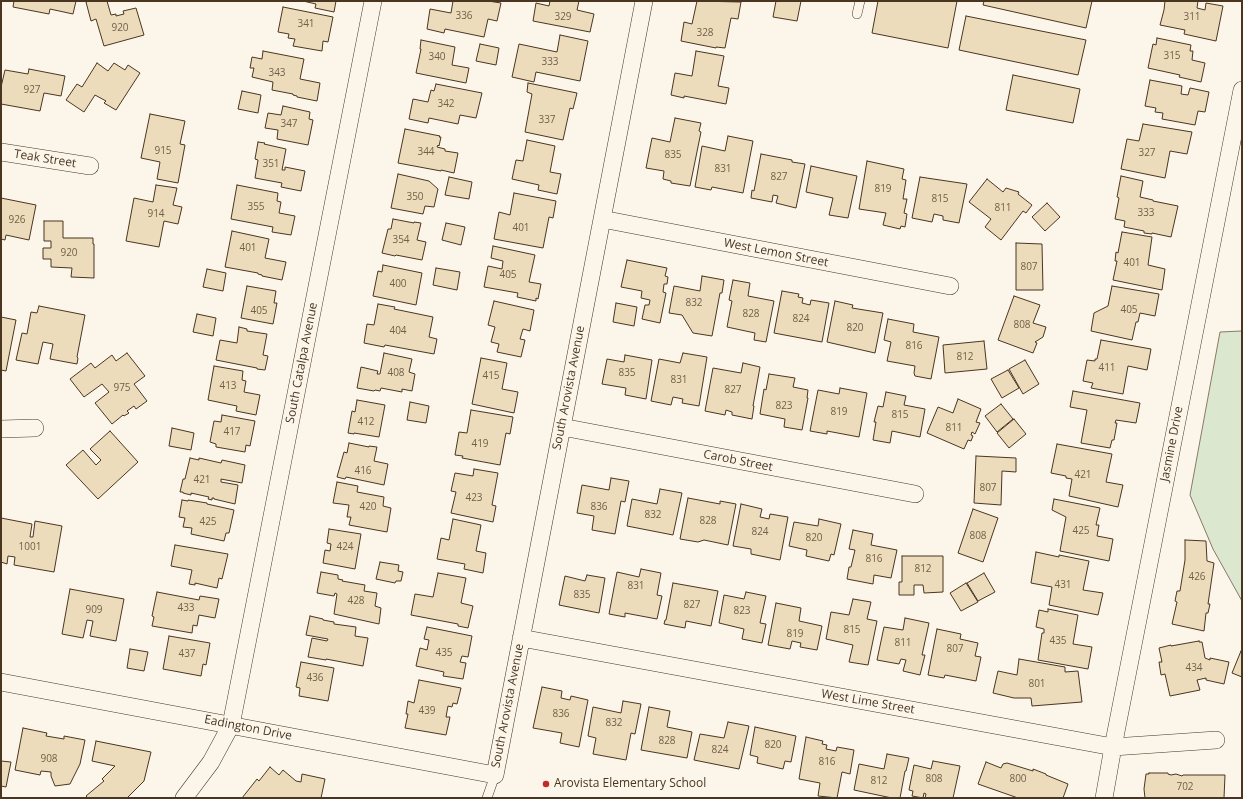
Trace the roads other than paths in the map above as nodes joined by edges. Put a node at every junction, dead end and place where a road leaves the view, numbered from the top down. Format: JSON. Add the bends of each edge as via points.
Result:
{"nodes":[{"id":1,"x":373,"y":1,"type":"edge"},
{"id":2,"x":644,"y":1,"type":"edge"},
{"id":3,"x":860,"y":1,"type":"edge"},
{"id":4,"x":857,"y":14,"type":"dead end"},
{"id":5,"x":1242,"y":90,"type":"edge"},
{"id":6,"x":1,"y":152,"type":"edge"},
{"id":7,"x":90,"y":166,"type":"dead end"},
{"id":8,"x":602,"y":219,"type":"junction"},
{"id":9,"x":950,"y":286,"type":"dead end"},
{"id":10,"x":562,"y":427,"type":"junction"},
{"id":11,"x":34,"y":428,"type":"dead end"},
{"id":12,"x":1,"y":429,"type":"edge"},
{"id":13,"x":915,"y":494,"type":"dead end"},
{"id":14,"x":521,"y":638,"type":"junction"},
{"id":15,"x":1,"y":682,"type":"edge"},
{"id":16,"x":231,"y":725,"type":"junction"},
{"id":17,"x":1216,"y":740,"type":"dead end"},
{"id":18,"x":1113,"y":747,"type":"junction"},
{"id":19,"x":495,"y":775,"type":"junction"},
{"id":20,"x":184,"y":798,"type":"edge"},
{"id":21,"x":487,"y":798,"type":"edge"},
{"id":22,"x":1104,"y":798,"type":"edge"}],
"edges":[{"from":1,"to":16,"type":"street","name":"South Catalpa Avenue"},
{"from":2,"to":8,"type":"street","name":"South Arovista Avenue"},
{"from":3,"to":4,"type":"lane"},
{"from":5,"to":18,"type":"street","name":"Jasmine Drive"},
{"from":6,"to":7,"type":"street","name":"Teak Street"},
{"from":8,"to":9,"type":"street","name":"West Lemon Street"},
{"from":8,"to":10,"type":"street","name":"South Arovista Avenue"},
{"from":10,"to":13,"type":"street","name":"Carob Street"},
{"from":10,"to":14,"type":"street","name":"South Arovista Avenue"},
{"from":11,"to":12,"type":"street"},
{"from":14,"to":18,"type":"street","name":"West Lime Street"},
{"from":14,"to":19,"type":"street","name":"South Arovista Avenue"},
{"from":15,"to":16,"type":"street","name":"Eadington Drive"},
{"from":16,"to":19,"type":"street","name":"Eadington Drive"},
{"from":16,"to":20,"type":"street","name":"South Catalpa Avenue","via":[[211,762]]},
{"from":17,"to":18,"type":"street","name":"West Lime Street"},
{"from":18,"to":22,"type":"street","name":"Jasmine Drive"},
{"from":19,"to":21,"type":"lane"}]}
